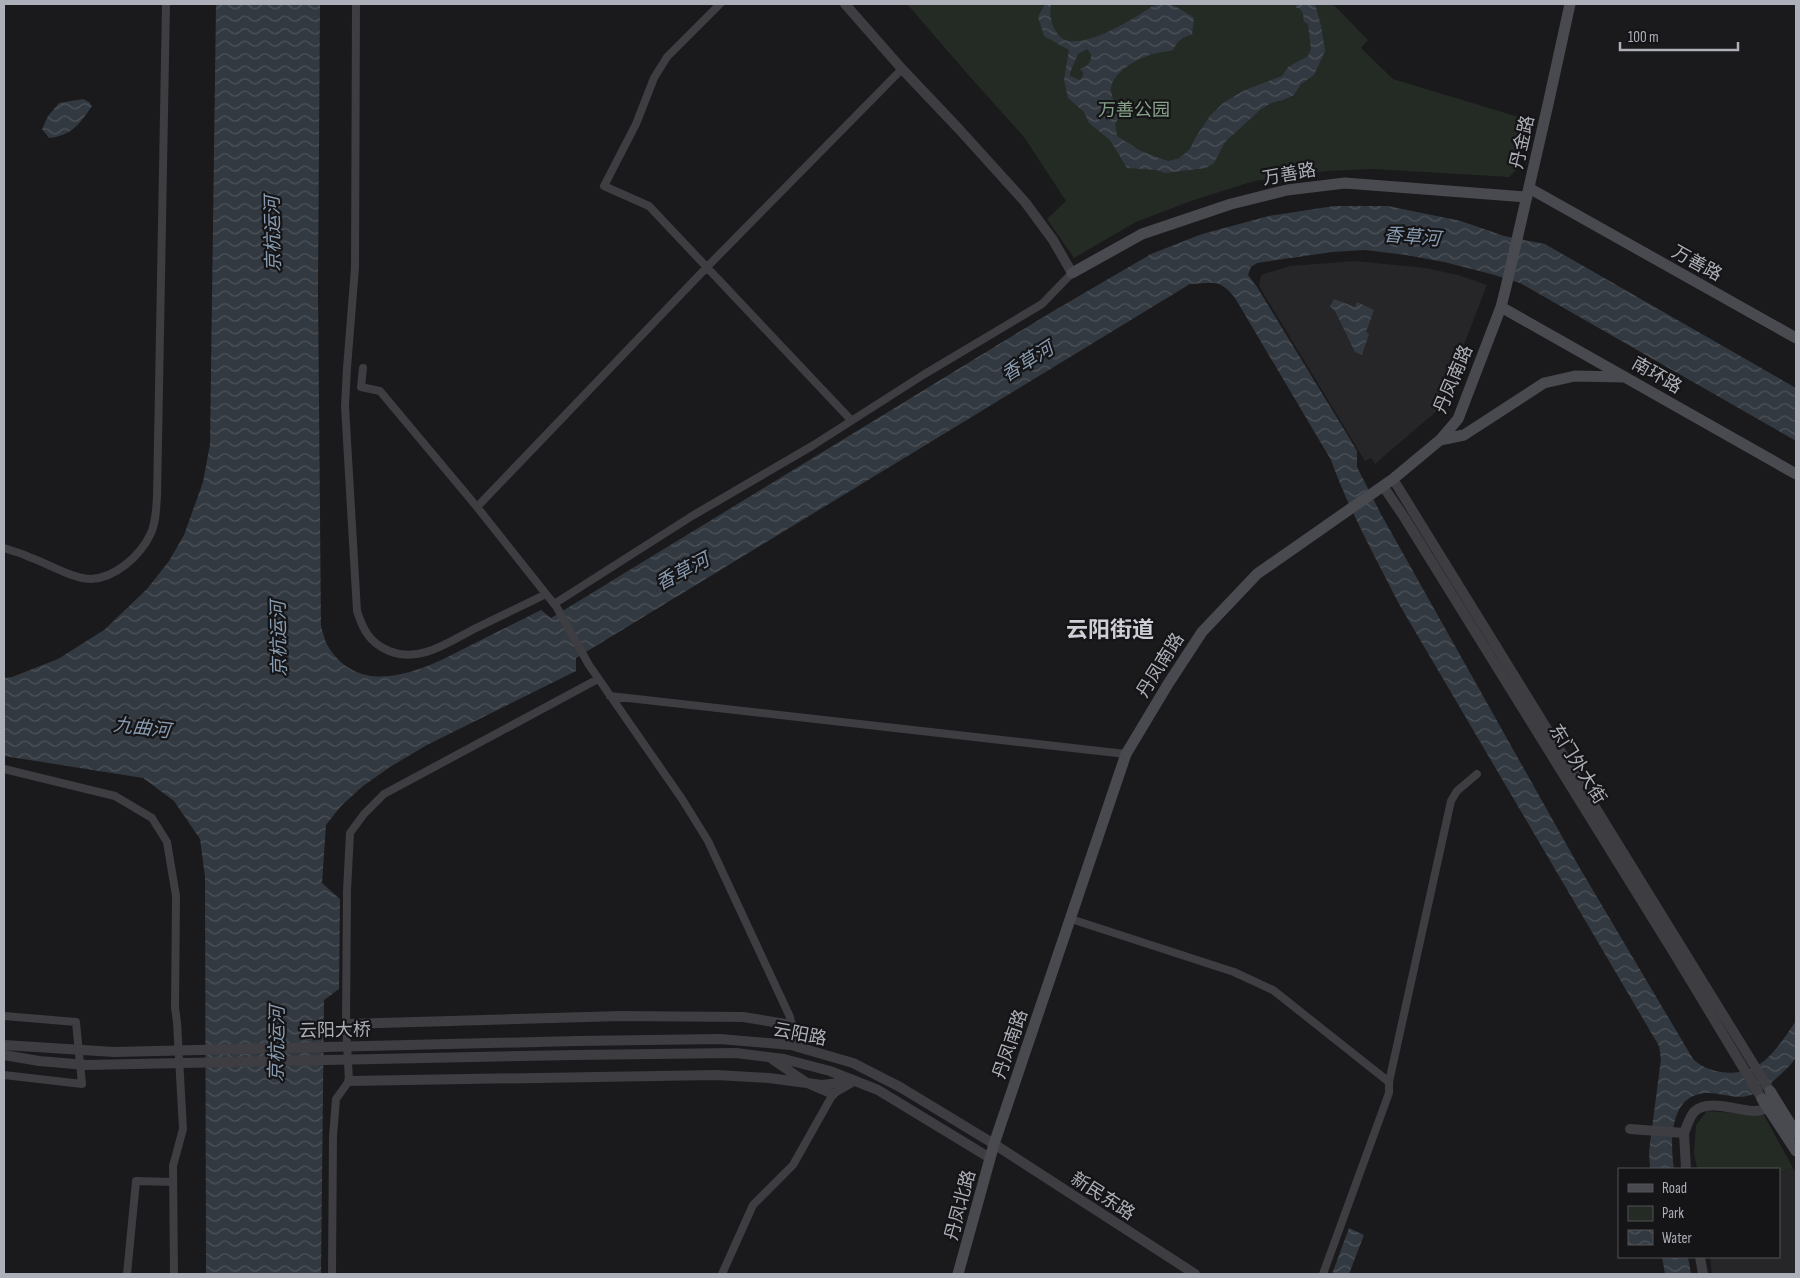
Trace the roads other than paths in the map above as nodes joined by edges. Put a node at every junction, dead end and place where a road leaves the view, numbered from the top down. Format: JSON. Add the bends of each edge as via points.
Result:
{"nodes":[{"id":1,"x":166,"y":4,"type":"edge"},
{"id":2,"x":356,"y":4,"type":"edge"},
{"id":3,"x":720,"y":4,"type":"edge"},
{"id":4,"x":845,"y":4,"type":"edge"},
{"id":5,"x":1570,"y":4,"type":"edge"},
{"id":6,"x":902,"y":69,"type":"junction"},
{"id":7,"x":1528,"y":193,"type":"junction"},
{"id":8,"x":707,"y":268,"type":"junction"},
{"id":9,"x":1072,"y":273,"type":"junction"},
{"id":10,"x":1506,"y":287,"type":"joint"},
{"id":11,"x":1500,"y":307,"type":"junction"},
{"id":12,"x":1796,"y":338,"type":"edge"},
{"id":13,"x":364,"y":368,"type":"dead end"},
{"id":14,"x":1626,"y":378,"type":"junction"},
{"id":15,"x":851,"y":420,"type":"junction"},
{"id":16,"x":1440,"y":440,"type":"junction"},
{"id":17,"x":1796,"y":474,"type":"edge"},
{"id":18,"x":1393,"y":479,"type":"junction"},
{"id":19,"x":1383,"y":486,"type":"junction"},
{"id":20,"x":477,"y":507,"type":"junction"},
{"id":21,"x":4,"y":548,"type":"edge"},
{"id":22,"x":546,"y":594,"type":"junction"},
{"id":23,"x":555,"y":605,"type":"junction"},
{"id":24,"x":598,"y":679,"type":"junction"},
{"id":25,"x":610,"y":696,"type":"junction"},
{"id":26,"x":1126,"y":754,"type":"junction"},
{"id":27,"x":4,"y":769,"type":"edge"},
{"id":28,"x":1477,"y":774,"type":"dead end"},
{"id":29,"x":1070,"y":919,"type":"junction"},
{"id":30,"x":4,"y":1016,"type":"edge"},
{"id":31,"x":346,"y":1024,"type":"junction"},
{"id":32,"x":792,"y":1025,"type":"junction"},
{"id":33,"x":577,"y":1041,"type":"joint"},
{"id":34,"x":4,"y":1045,"type":"edge"},
{"id":35,"x":796,"y":1046,"type":"junction"},
{"id":36,"x":4,"y":1055,"type":"edge"},
{"id":37,"x":576,"y":1055,"type":"joint"},
{"id":38,"x":769,"y":1057,"type":"junction"},
{"id":39,"x":1745,"y":1060,"type":"junction"},
{"id":40,"x":4,"y":1075,"type":"edge"},
{"id":41,"x":349,"y":1081,"type":"junction"},
{"id":42,"x":856,"y":1081,"type":"junction"},
{"id":43,"x":1389,"y":1082,"type":"junction"},
{"id":44,"x":807,"y":1083,"type":"junction"},
{"id":45,"x":833,"y":1094,"type":"junction"},
{"id":46,"x":1769,"y":1100,"type":"junction"},
{"id":47,"x":1630,"y":1129,"type":"dead end"},
{"id":48,"x":1682,"y":1133,"type":"junction"},
{"id":49,"x":1796,"y":1133,"type":"edge"},
{"id":50,"x":994,"y":1144,"type":"junction"},
{"id":51,"x":1796,"y":1151,"type":"edge"},
{"id":52,"x":990,"y":1158,"type":"junction"},
{"id":53,"x":1686,"y":1168,"type":"edge"},
{"id":54,"x":173,"y":1182,"type":"junction"},
{"id":55,"x":1700,"y":1258,"type":"edge"},
{"id":56,"x":127,"y":1274,"type":"edge"},
{"id":57,"x":174,"y":1274,"type":"edge"},
{"id":58,"x":332,"y":1274,"type":"edge"},
{"id":59,"x":722,"y":1274,"type":"edge"},
{"id":60,"x":958,"y":1274,"type":"edge"},
{"id":61,"x":1195,"y":1274,"type":"edge"},
{"id":62,"x":1323,"y":1274,"type":"edge"},
{"id":63,"x":1703,"y":1274,"type":"edge"}],
"edges":[{"from":1,"to":21,"type":"street","via":[[157,497],[151,534],[131,560],[106,576],[90,579]]},
{"from":2,"to":22,"type":"street","via":[[355,268],[345,406],[357,612],[363,629],[373,642],[399,655],[415,655],[439,647]]},
{"from":3,"to":8,"type":"street","via":[[667,57],[604,186],[649,206]]},
{"from":4,"to":6,"type":"street"},
{"from":5,"to":7,"type":"main road","name":"丹金路"},
{"from":6,"to":8,"type":"street"},
{"from":6,"to":9,"type":"street","via":[[1025,202]]},
{"from":7,"to":9,"type":"main road","name":"万善路","via":[[1345,183],[1287,190],[1231,204],[1142,234]]},
{"from":7,"to":10,"type":"main road","name":"丹金路"},
{"from":7,"to":12,"type":"main road","name":"万善路"},
{"from":8,"to":15,"type":"street"},
{"from":8,"to":20,"type":"street"},
{"from":9,"to":15,"type":"street","via":[[1042,304]]},
{"from":10,"to":11,"type":"main road","name":"丹凤南路"},
{"from":11,"to":14,"type":"main road","name":"南环路"},
{"from":11,"to":16,"type":"main road","name":"丹凤南路","via":[[1458,420]]},
{"from":13,"to":20,"type":"street","via":[[361,387],[380,391]]},
{"from":14,"to":16,"type":"main road","via":[[1575,376],[1544,383],[1464,435]]},
{"from":14,"to":17,"type":"main road","name":"南环路"},
{"from":15,"to":23,"type":"street","via":[[692,516]]},
{"from":16,"to":18,"type":"main road","name":"丹凤南路"},
{"from":18,"to":19,"type":"main road","name":"丹凤南路"},
{"from":18,"to":39,"type":"street","name":"东门外大街"},
{"from":19,"to":26,"type":"main road","name":"丹凤南路","via":[[1257,574],[1202,632]]},
{"from":19,"to":39,"type":"street","name":"东门外大街"},
{"from":20,"to":22,"type":"street"},
{"from":22,"to":23,"type":"street"},
{"from":23,"to":24,"type":"street"},
{"from":24,"to":25,"type":"street"},
{"from":24,"to":31,"type":"street","via":[[384,794],[350,833]]},
{"from":25,"to":26,"type":"street"},
{"from":25,"to":32,"type":"street","via":[[708,841]]},
{"from":26,"to":29,"type":"main road","name":"丹凤南路"},
{"from":27,"to":54,"type":"street","via":[[115,796],[152,818],[167,842],[176,896],[175,1008],[183,1129],[173,1166]]},
{"from":28,"to":43,"type":"street","via":[[1451,801]]},
{"from":29,"to":43,"type":"street","via":[[1234,972],[1273,990]]},
{"from":29,"to":50,"type":"main road","name":"丹凤南路"},
{"from":30,"to":40,"type":"street","via":[[76,1022],[82,1084]]},
{"from":31,"to":32,"type":"street","via":[[630,1016],[744,1017]]},
{"from":31,"to":41,"type":"street"},
{"from":32,"to":35,"type":"street"},
{"from":33,"to":34,"type":"street","name":"云阳大桥","bridge":true,"via":[[114,1052]]},
{"from":33,"to":35,"type":"street","name":"云阳路","via":[[720,1039]]},
{"from":35,"to":50,"type":"street","name":"云阳路","via":[[853,1063],[900,1087]]},
{"from":36,"to":37,"type":"street","name":"云阳大桥","bridge":true,"via":[[86,1065]]},
{"from":37,"to":38,"type":"street","name":"云阳路","via":[[736,1053]]},
{"from":38,"to":42,"type":"street","name":"云阳路","via":[[830,1071]]},
{"from":38,"to":44,"type":"street"},
{"from":39,"to":46,"type":"street"},
{"from":41,"to":44,"type":"street","via":[[716,1075]]},
{"from":41,"to":58,"type":"street","via":[[336,1099]]},
{"from":42,"to":44,"type":"street","via":[[822,1085]]},
{"from":42,"to":45,"type":"street"},
{"from":42,"to":52,"type":"street","name":"云阳路","via":[[878,1090]]},
{"from":43,"to":62,"type":"street","via":[[1389,1093]]},
{"from":44,"to":45,"type":"street"},
{"from":45,"to":59,"type":"street","via":[[793,1165],[753,1205]]},
{"from":46,"to":48,"type":"street","via":[[1756,1111],[1704,1106],[1695,1110]]},
{"from":46,"to":49,"type":"main road"},
{"from":46,"to":51,"type":"main road"},
{"from":47,"to":48,"type":"street"},
{"from":48,"to":53,"type":"street"},
{"from":50,"to":52,"type":"main road","name":"丹凤北路"},
{"from":50,"to":61,"type":"street","name":"新民东路"},
{"from":52,"to":60,"type":"main road","name":"丹凤北路"},
{"from":54,"to":56,"type":"street","via":[[136,1181]]},
{"from":54,"to":57,"type":"street"},
{"from":55,"to":63,"type":"street"}]}
